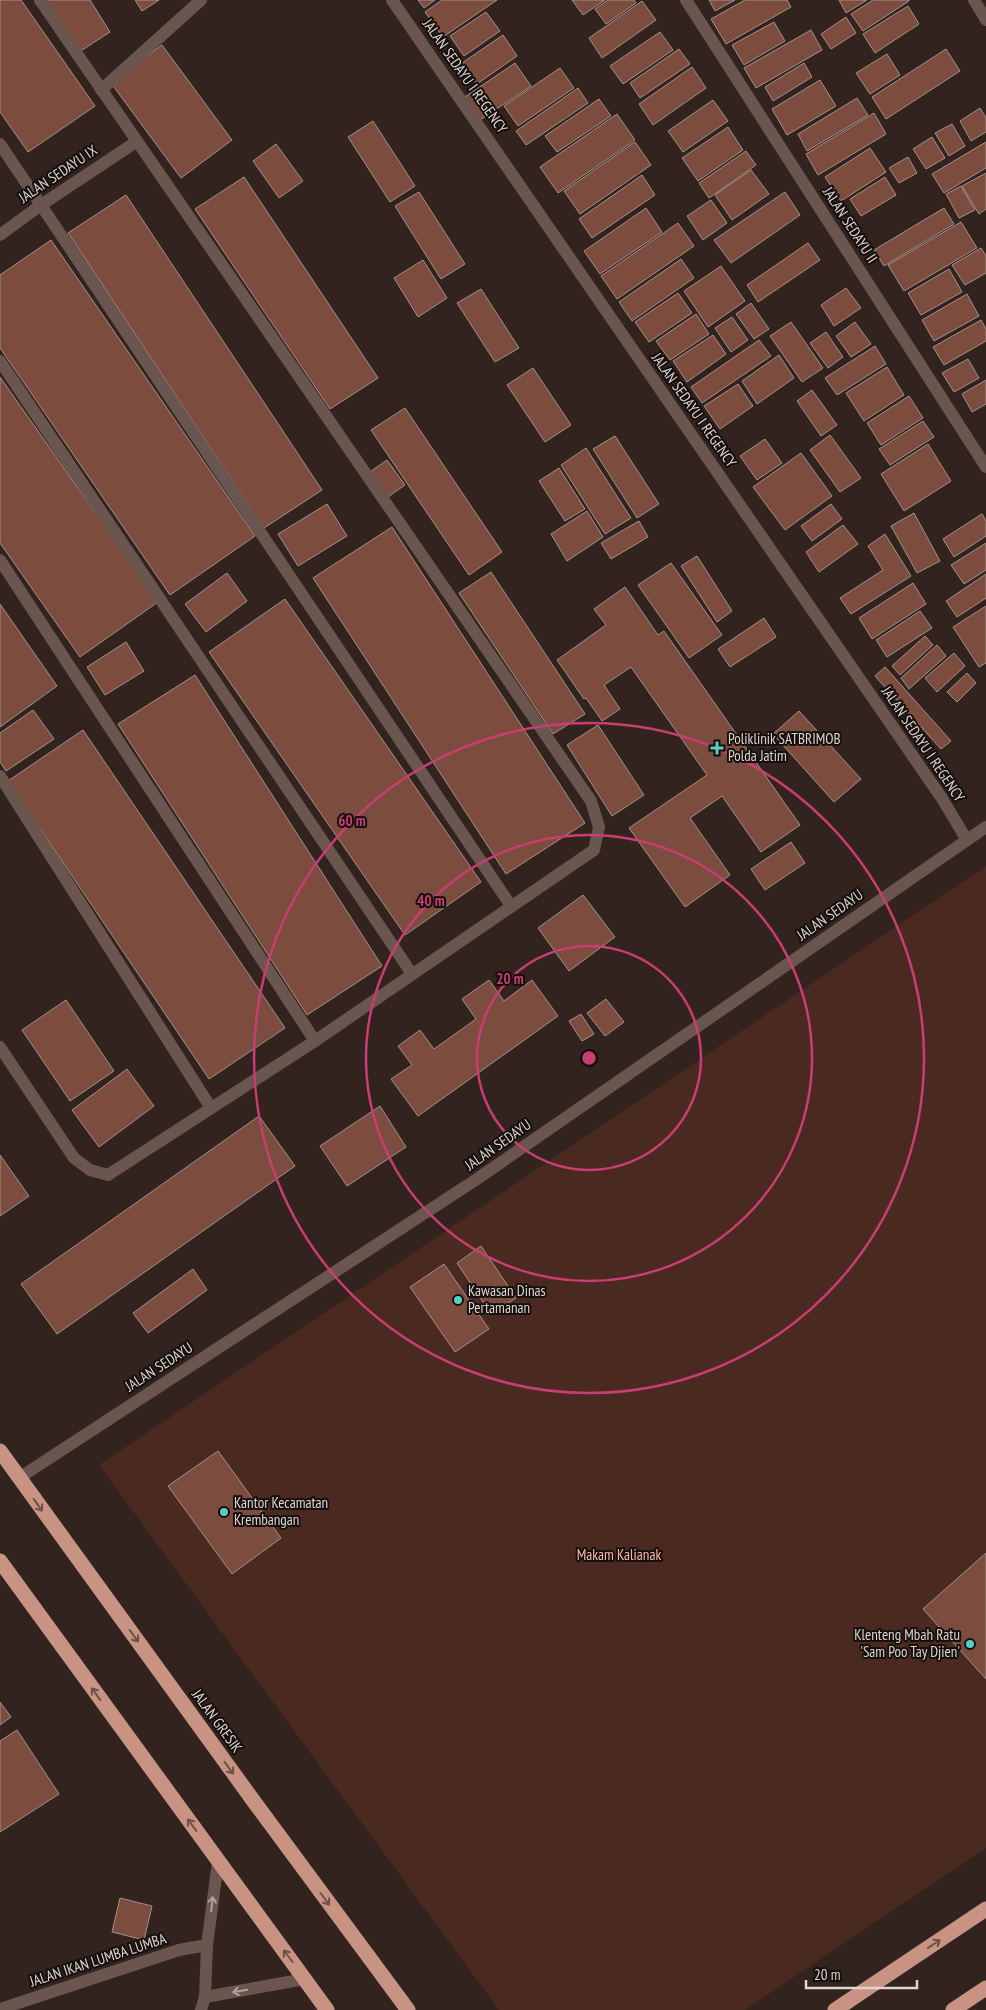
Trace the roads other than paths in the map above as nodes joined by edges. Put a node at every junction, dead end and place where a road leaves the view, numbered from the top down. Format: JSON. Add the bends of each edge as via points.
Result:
{"nodes":[{"id":1,"x":40,"y":0,"type":"edge"},
{"id":2,"x":201,"y":0,"type":"edge"},
{"id":3,"x":392,"y":0,"type":"edge"},
{"id":4,"x":686,"y":0,"type":"edge"},
{"id":5,"x":974,"y":0,"type":"edge"},
{"id":6,"x":986,"y":20,"type":"edge"},
{"id":7,"x":101,"y":90,"type":"junction"},
{"id":8,"x":136,"y":142,"type":"junction"},
{"id":9,"x":0,"y":144,"type":"edge"},
{"id":10,"x":41,"y":205,"type":"junction"},
{"id":11,"x":0,"y":235,"type":"edge"},
{"id":12,"x":0,"y":360,"type":"edge"},
{"id":13,"x":986,"y":467,"type":"edge"},
{"id":14,"x":0,"y":560,"type":"edge"},
{"id":15,"x":0,"y":776,"type":"edge"},
{"id":16,"x":986,"y":827,"type":"edge"},
{"id":17,"x":967,"y":840,"type":"junction"},
{"id":18,"x":511,"y":906,"type":"junction"},
{"id":19,"x":412,"y":974,"type":"junction"},
{"id":20,"x":315,"y":1041,"type":"junction"},
{"id":21,"x":0,"y":1047,"type":"edge"},
{"id":22,"x":211,"y":1108,"type":"junction"},
{"id":23,"x":0,"y":1451,"type":"edge"},
{"id":24,"x":19,"y":1478,"type":"junction"},
{"id":25,"x":0,"y":1562,"type":"edge"},
{"id":26,"x":218,"y":1862,"type":"junction"},
{"id":27,"x":986,"y":1909,"type":"edge"},
{"id":28,"x":207,"y":1945,"type":"junction"},
{"id":29,"x":305,"y":1979,"type":"junction"},
{"id":30,"x":986,"y":1988,"type":"edge"},
{"id":31,"x":205,"y":1997,"type":"junction"},
{"id":32,"x":0,"y":2009,"type":"edge"},
{"id":33,"x":201,"y":2010,"type":"edge"},
{"id":34,"x":326,"y":2010,"type":"edge"},
{"id":35,"x":408,"y":2010,"type":"edge"},
{"id":36,"x":835,"y":2010,"type":"edge"},
{"id":37,"x":953,"y":2010,"type":"edge"}],
"edges":[{"from":1,"to":7,"type":"street"},
{"from":2,"to":7,"type":"street"},
{"from":3,"to":17,"type":"street","name":"JALAN SEDAYU I REGENCY"},
{"from":4,"to":13,"type":"street","name":"JALAN SEDAYU II"},
{"from":5,"to":6,"type":"street"},
{"from":7,"to":8,"type":"street"},
{"from":8,"to":10,"type":"street","name":"JALAN SEDAYU IX"},
{"from":8,"to":18,"type":"street","via":[[591,801],[599,827],[594,850]]},
{"from":9,"to":10,"type":"street"},
{"from":10,"to":11,"type":"street","name":"JALAN SEDAYU IX"},
{"from":10,"to":18,"type":"street"},
{"from":12,"to":19,"type":"street"},
{"from":14,"to":20,"type":"street"},
{"from":15,"to":22,"type":"street"},
{"from":16,"to":17,"type":"street","name":"JALAN SEDAYU"},
{"from":17,"to":24,"type":"street","name":"JALAN SEDAYU","via":[[478,1179]]},
{"from":18,"to":19,"type":"street"},
{"from":19,"to":20,"type":"street"},
{"from":20,"to":22,"type":"street"},
{"from":21,"to":22,"type":"street","via":[[74,1158],[90,1170],[108,1175]]},
{"from":23,"to":24,"type":"highway","name":"JALAN GRESIK"},
{"from":24,"to":35,"type":"highway","name":"JALAN GRESIK","one_way":true},
{"from":26,"to":25,"type":"highway","one_way":true},
{"from":28,"to":26,"type":"street","one_way":true},
{"from":29,"to":26,"type":"highway","one_way":true},
{"from":36,"to":27,"type":"highway","one_way":true},
{"from":28,"to":31,"type":"street"},
{"from":28,"to":32,"type":"street","name":"JALAN IKAN LUMBA LUMBA","via":[[179,1950]]},
{"from":29,"to":31,"type":"street","one_way":true},
{"from":29,"to":34,"type":"highway"},
{"from":30,"to":37,"type":"highway"},
{"from":31,"to":33,"type":"street"}]}
